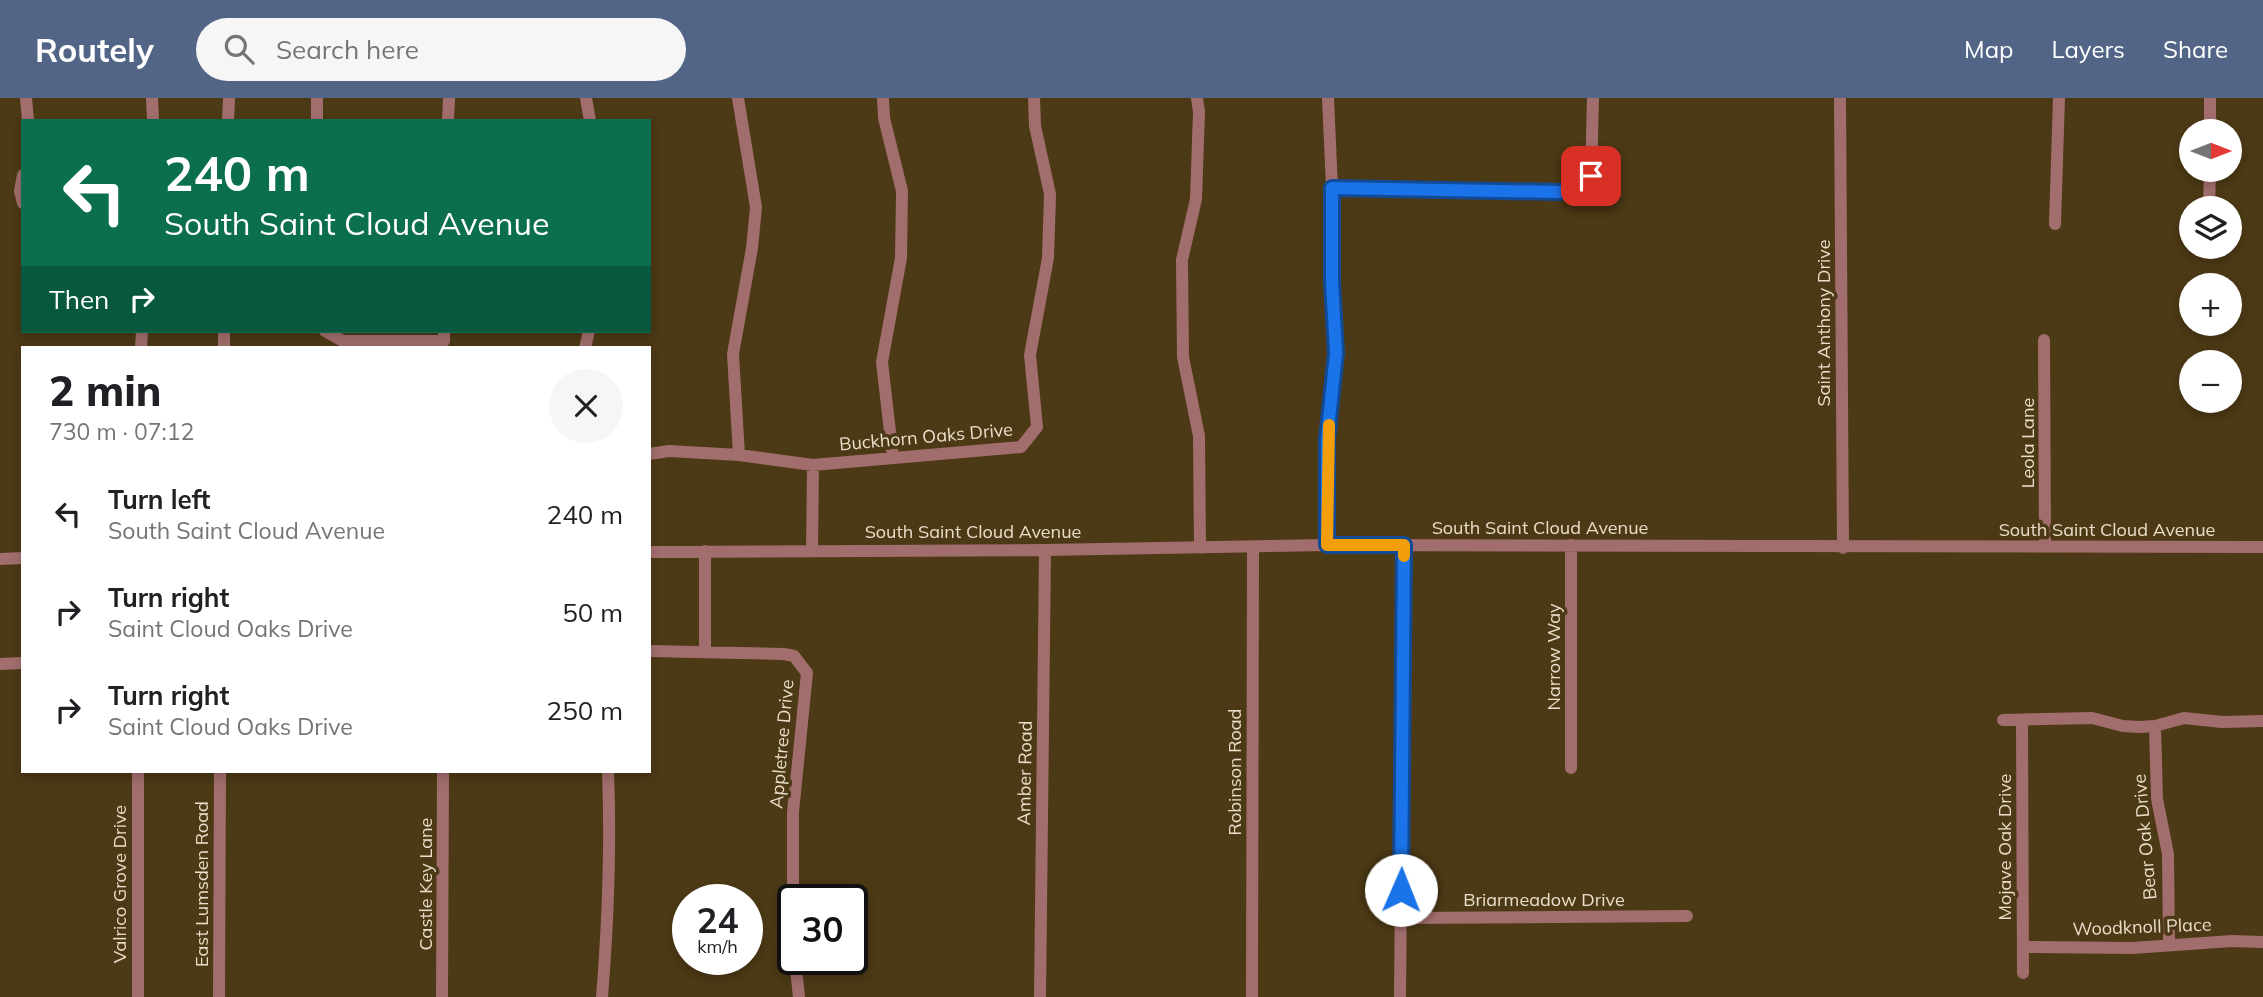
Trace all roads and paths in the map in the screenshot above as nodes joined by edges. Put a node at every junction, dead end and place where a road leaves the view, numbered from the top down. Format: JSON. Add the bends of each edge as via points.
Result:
{"nodes":[{"id":1,"x":26,"y":98,"type":"edge"},
{"id":2,"x":152,"y":98,"type":"edge"},
{"id":3,"x":229,"y":98,"type":"edge"},
{"id":4,"x":317,"y":98,"type":"edge"},
{"id":5,"x":449,"y":98,"type":"edge"},
{"id":6,"x":586,"y":98,"type":"edge"},
{"id":7,"x":738,"y":98,"type":"edge"},
{"id":8,"x":883,"y":98,"type":"edge"},
{"id":9,"x":1034,"y":98,"type":"edge"},
{"id":10,"x":1197,"y":98,"type":"edge"},
{"id":11,"x":1328,"y":98,"type":"edge"},
{"id":12,"x":1593,"y":98,"type":"edge"},
{"id":13,"x":1840,"y":98,"type":"edge"},
{"id":14,"x":2059,"y":98,"type":"edge"},
{"id":15,"x":2210,"y":98,"type":"edge"},
{"id":16,"x":28,"y":119,"type":"edge"},
{"id":17,"x":153,"y":119,"type":"edge"},
{"id":18,"x":228,"y":119,"type":"edge"},
{"id":19,"x":317,"y":119,"type":"edge"},
{"id":20,"x":448,"y":119,"type":"edge"},
{"id":21,"x":590,"y":119,"type":"edge"},
{"id":22,"x":2210,"y":119,"type":"edge"},
{"id":23,"x":1332,"y":188,"type":"junction"},
{"id":24,"x":2054,"y":224,"type":"dead end"},
{"id":25,"x":329,"y":333,"type":"edge"},
{"id":26,"x":444,"y":340,"type":"edge"},
{"id":27,"x":2044,"y":340,"type":"dead end"},
{"id":28,"x":651,"y":454,"type":"edge"},
{"id":29,"x":739,"y":455,"type":"junction"},
{"id":30,"x":893,"y":458,"type":"junction"},
{"id":31,"x":813,"y":465,"type":"junction"},
{"id":32,"x":1327,"y":545,"type":"junction"},
{"id":33,"x":1404,"y":545,"type":"junction"},
{"id":34,"x":1571,"y":545,"type":"junction"},
{"id":35,"x":2045,"y":547,"type":"junction"},
{"id":36,"x":2263,"y":547,"type":"edge"},
{"id":37,"x":1200,"y":548,"type":"junction"},
{"id":38,"x":1253,"y":548,"type":"junction"},
{"id":39,"x":1843,"y":548,"type":"junction"},
{"id":40,"x":812,"y":550,"type":"junction"},
{"id":41,"x":1045,"y":550,"type":"junction"},
{"id":42,"x":705,"y":551,"type":"junction"},
{"id":43,"x":651,"y":552,"type":"edge"},
{"id":44,"x":21,"y":558,"type":"edge"},
{"id":45,"x":0,"y":559,"type":"edge"},
{"id":46,"x":651,"y":651,"type":"edge"},
{"id":47,"x":705,"y":652,"type":"junction"},
{"id":48,"x":21,"y":663,"type":"edge"},
{"id":49,"x":0,"y":664,"type":"edge"},
{"id":50,"x":2003,"y":720,"type":"dead end"},
{"id":51,"x":2022,"y":720,"type":"junction"},
{"id":52,"x":2263,"y":722,"type":"edge"},
{"id":53,"x":2155,"y":726,"type":"junction"},
{"id":54,"x":1572,"y":768,"type":"dead end"},
{"id":55,"x":138,"y":773,"type":"edge"},
{"id":56,"x":220,"y":773,"type":"edge"},
{"id":57,"x":443,"y":773,"type":"edge"},
{"id":58,"x":608,"y":773,"type":"edge"},
{"id":59,"x":793,"y":884,"type":"edge"},
{"id":60,"x":1686,"y":916,"type":"dead end"},
{"id":61,"x":1401,"y":918,"type":"junction"},
{"id":62,"x":2263,"y":942,"type":"edge"},
{"id":63,"x":2169,"y":945,"type":"junction"},
{"id":64,"x":2023,"y":947,"type":"junction"},
{"id":65,"x":2023,"y":974,"type":"dead end"},
{"id":66,"x":797,"y":975,"type":"edge"},
{"id":67,"x":138,"y":997,"type":"edge"},
{"id":68,"x":219,"y":997,"type":"edge"},
{"id":69,"x":442,"y":997,"type":"edge"},
{"id":70,"x":602,"y":997,"type":"edge"},
{"id":71,"x":799,"y":997,"type":"edge"},
{"id":72,"x":1040,"y":997,"type":"edge"},
{"id":73,"x":1252,"y":997,"type":"edge"},
{"id":74,"x":1400,"y":997,"type":"edge"}],
"edges":[{"from":1,"to":16,"type":"street"},
{"from":2,"to":17,"type":"street"},
{"from":3,"to":18,"type":"street"},
{"from":4,"to":19,"type":"street"},
{"from":5,"to":20,"type":"street"},
{"from":6,"to":21,"type":"street"},
{"from":7,"to":29,"type":"street","via":[[756,207],[733,354]]},
{"from":8,"to":30,"type":"street","via":[[901,191],[901,258],[883,362]]},
{"from":9,"to":30,"type":"street","name":"Buckhorn Oaks Drive","via":[[1035,126],[1050,194],[1048,258],[1030,355],[1037,427],[1021,447]]},
{"from":10,"to":37,"type":"street","via":[[1196,199],[1182,260],[1182,357],[1199,436]]},
{"from":11,"to":23,"type":"street"},
{"from":12,"to":23,"type":"street","via":[[1592,170],[1589,180],[1576,189]]},
{"from":13,"to":39,"type":"street","name":"Saint Anthony Drive"},
{"from":14,"to":24,"type":"street"},
{"from":15,"to":22,"type":"street"},
{"from":23,"to":32,"type":"street","via":[[1336,353],[1327,439]]},
{"from":25,"to":26,"type":"street","via":[[343,341]]},
{"from":27,"to":35,"type":"street","name":"Leola Lane"},
{"from":28,"to":29,"type":"street","name":"Buckhorn Oaks Drive"},
{"from":29,"to":31,"type":"street","name":"Buckhorn Oaks Drive"},
{"from":30,"to":31,"type":"street","name":"Buckhorn Oaks Drive"},
{"from":31,"to":40,"type":"street"},
{"from":32,"to":33,"type":"street","name":"South Saint Cloud Avenue"},
{"from":32,"to":38,"type":"street","name":"South Saint Cloud Avenue"},
{"from":33,"to":34,"type":"street","name":"South Saint Cloud Avenue"},
{"from":33,"to":61,"type":"street"},
{"from":34,"to":39,"type":"street","name":"South Saint Cloud Avenue"},
{"from":34,"to":54,"type":"street","name":"Narrow Way"},
{"from":35,"to":36,"type":"street","name":"South Saint Cloud Avenue"},
{"from":35,"to":39,"type":"street","name":"South Saint Cloud Avenue"},
{"from":37,"to":38,"type":"street","name":"South Saint Cloud Avenue"},
{"from":37,"to":41,"type":"street","name":"South Saint Cloud Avenue"},
{"from":38,"to":73,"type":"street","name":"Robinson Road"},
{"from":40,"to":41,"type":"street","name":"South Saint Cloud Avenue"},
{"from":40,"to":42,"type":"street","name":"South Saint Cloud Avenue"},
{"from":41,"to":72,"type":"street","name":"Amber Road"},
{"from":42,"to":43,"type":"street","name":"South Saint Cloud Avenue"},
{"from":42,"to":47,"type":"street"},
{"from":44,"to":45,"type":"street"},
{"from":46,"to":47,"type":"street","name":"Appletree Drive"},
{"from":47,"to":59,"type":"street","name":"Appletree Drive","via":[[794,656],[807,673],[793,812]]},
{"from":48,"to":49,"type":"street"},
{"from":50,"to":51,"type":"street"},
{"from":51,"to":53,"type":"street","via":[[2092,718],[2123,726]]},
{"from":51,"to":64,"type":"street","name":"Mojave Oak Drive"},
{"from":52,"to":53,"type":"street","via":[[2184,718]]},
{"from":53,"to":63,"type":"street","name":"Bear Oak Drive","via":[[2157,799],[2168,854]]},
{"from":55,"to":67,"type":"street","name":"Valrico Grove Drive"},
{"from":56,"to":68,"type":"street","name":"East Lumsden Road"},
{"from":57,"to":69,"type":"street","name":"Castle Key Lane"},
{"from":58,"to":70,"type":"street","via":[[609,899]]},
{"from":60,"to":61,"type":"street","name":"Briarmeadow Drive"},
{"from":61,"to":74,"type":"street"},
{"from":62,"to":63,"type":"street","name":"Woodknoll Place"},
{"from":63,"to":64,"type":"street","name":"Woodknoll Place"},
{"from":64,"to":65,"type":"street","name":"Mojave Oak Drive"},
{"from":66,"to":71,"type":"street"}]}
